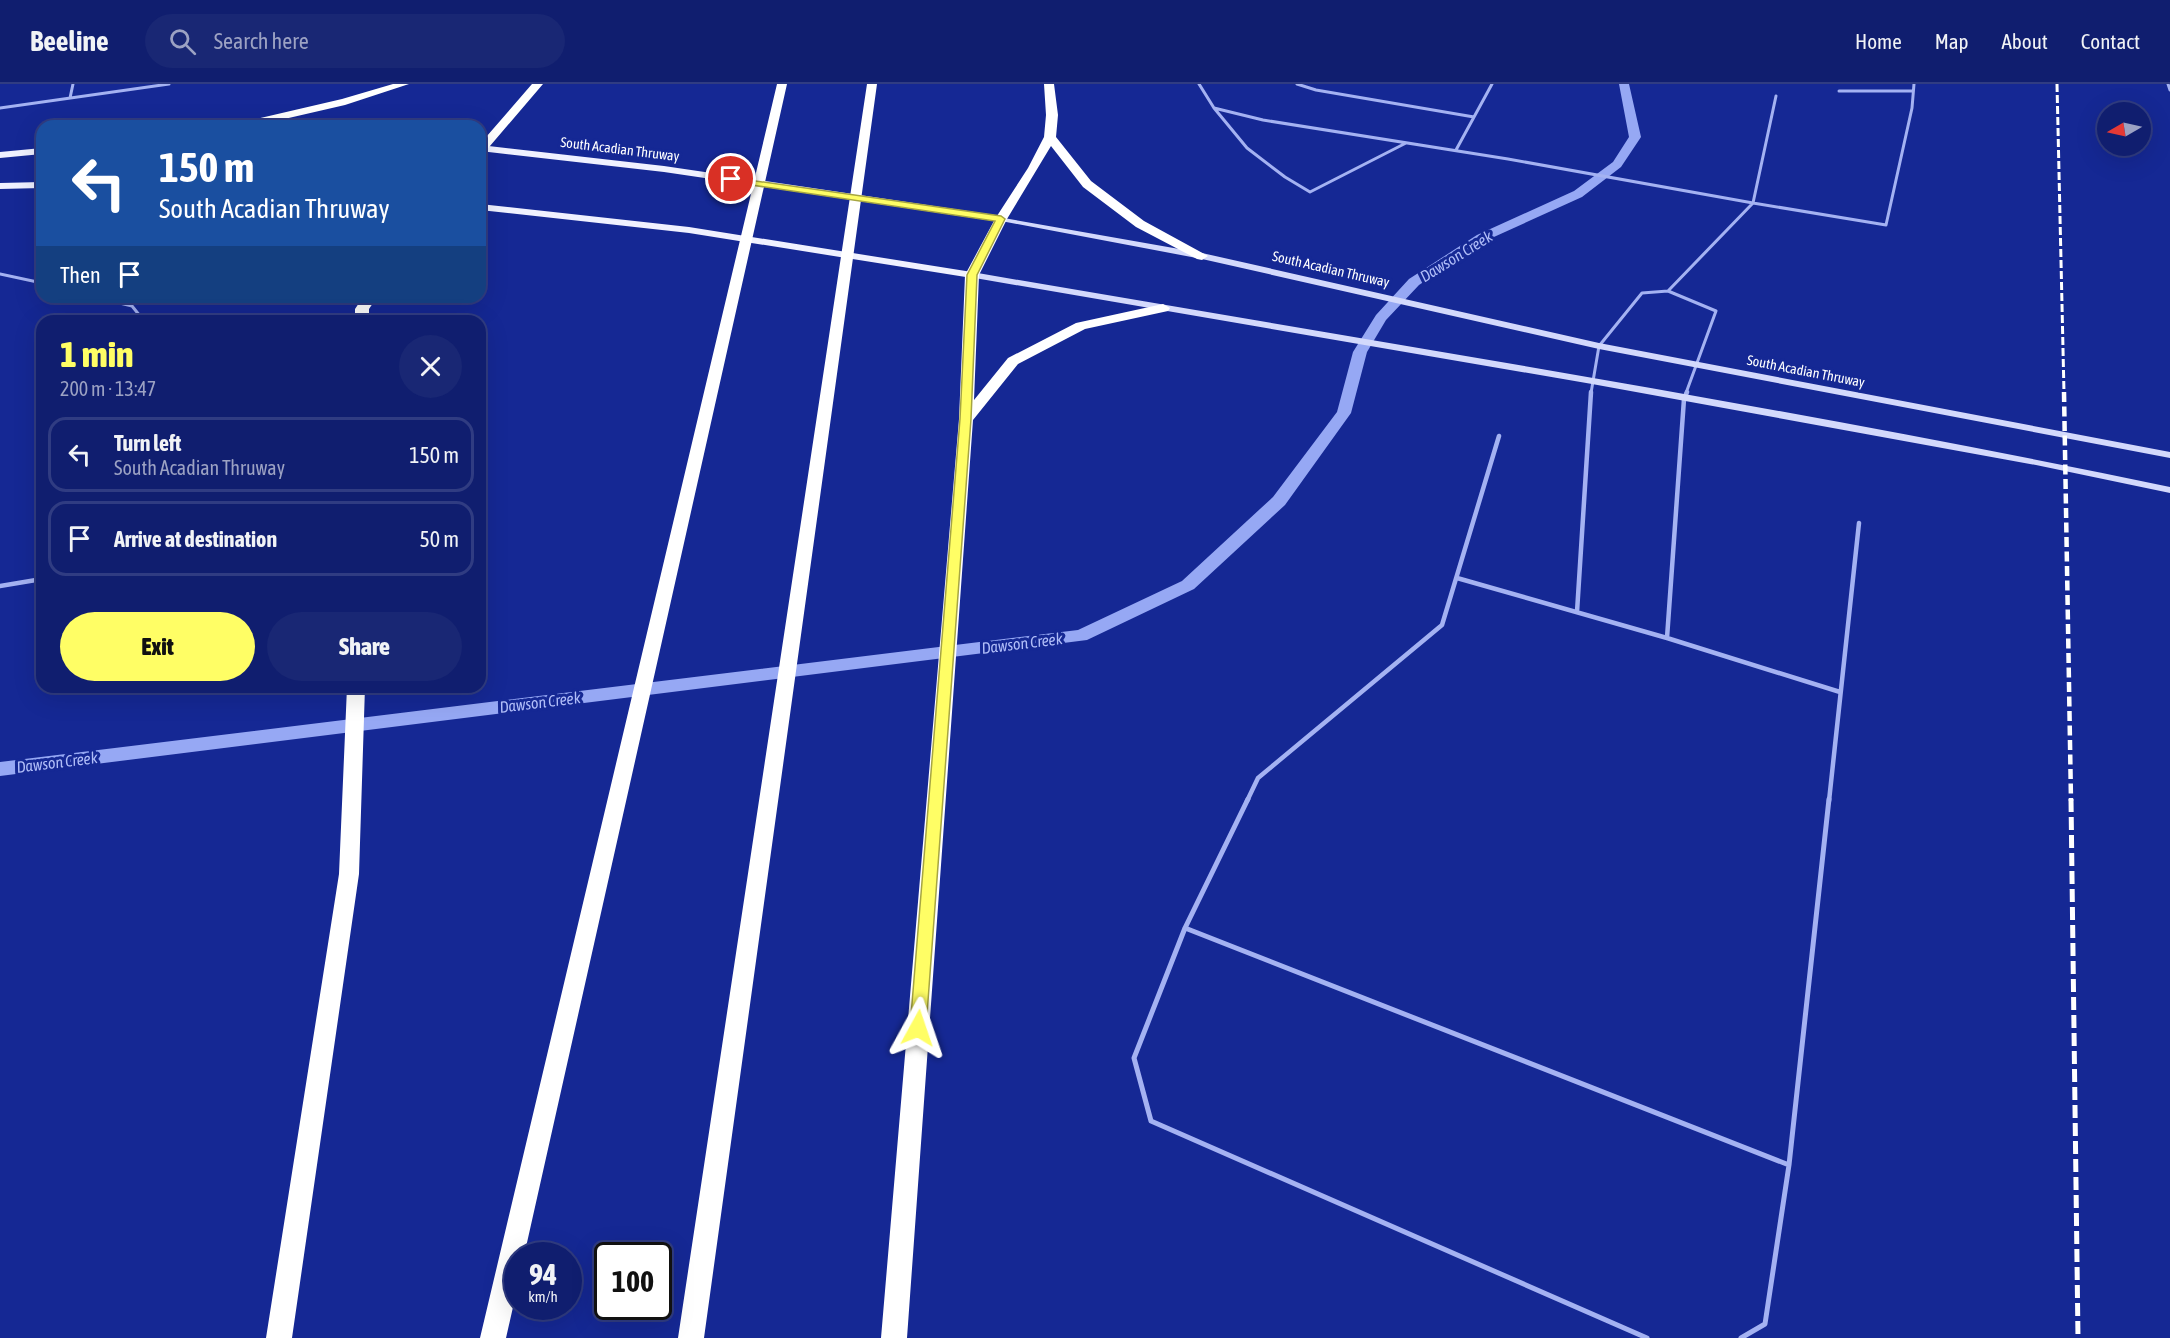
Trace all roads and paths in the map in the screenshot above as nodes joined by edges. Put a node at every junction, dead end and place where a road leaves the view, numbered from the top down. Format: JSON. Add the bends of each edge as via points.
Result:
{"nodes":[{"id":1,"x":73,"y":84,"type":"edge"},
{"id":2,"x":168,"y":84,"type":"edge"},
{"id":3,"x":404,"y":84,"type":"edge"},
{"id":4,"x":538,"y":84,"type":"edge"},
{"id":5,"x":782,"y":84,"type":"edge"},
{"id":6,"x":872,"y":84,"type":"edge"},
{"id":7,"x":1049,"y":84,"type":"edge"},
{"id":8,"x":1199,"y":84,"type":"edge"},
{"id":9,"x":1297,"y":84,"type":"edge"},
{"id":10,"x":1492,"y":84,"type":"edge"},
{"id":11,"x":1914,"y":84,"type":"edge"},
{"id":12,"x":2168,"y":84,"type":"edge"},
{"id":13,"x":2170,"y":90,"type":"edge"},
{"id":14,"x":1839,"y":91,"type":"dead end"},
{"id":15,"x":1913,"y":91,"type":"junction"},
{"id":16,"x":1776,"y":96,"type":"dead end"},
{"id":17,"x":70,"y":98,"type":"junction"},
{"id":18,"x":0,"y":108,"type":"edge"},
{"id":19,"x":1214,"y":108,"type":"junction"},
{"id":20,"x":1474,"y":117,"type":"junction"},
{"id":21,"x":265,"y":120,"type":"edge"},
{"id":22,"x":1050,"y":137,"type":"junction"},
{"id":23,"x":486,"y":143,"type":"edge"},
{"id":24,"x":1406,"y":143,"type":"junction"},
{"id":25,"x":486,"y":150,"type":"edge"},
{"id":26,"x":1456,"y":150,"type":"junction"},
{"id":27,"x":36,"y":152,"type":"edge"},
{"id":28,"x":0,"y":155,"type":"edge"},
{"id":29,"x":36,"y":185,"type":"edge"},
{"id":30,"x":0,"y":186,"type":"edge"},
{"id":31,"x":1753,"y":203,"type":"junction"},
{"id":32,"x":486,"y":208,"type":"edge"},
{"id":33,"x":1001,"y":219,"type":"junction"},
{"id":34,"x":1202,"y":256,"type":"junction"},
{"id":35,"x":0,"y":274,"type":"edge"},
{"id":36,"x":972,"y":275,"type":"junction"},
{"id":37,"x":36,"y":283,"type":"edge"},
{"id":38,"x":1668,"y":291,"type":"junction"},
{"id":39,"x":120,"y":303,"type":"edge"},
{"id":40,"x":1163,"y":308,"type":"junction"},
{"id":41,"x":139,"y":315,"type":"edge"},
{"id":42,"x":1599,"y":346,"type":"junction"},
{"id":43,"x":1695,"y":365,"type":"junction"},
{"id":44,"x":1592,"y":381,"type":"junction"},
{"id":45,"x":1684,"y":399,"type":"junction"},
{"id":46,"x":966,"y":419,"type":"junction"},
{"id":47,"x":1499,"y":436,"type":"dead end"},
{"id":48,"x":2170,"y":455,"type":"edge"},
{"id":49,"x":2170,"y":490,"type":"edge"},
{"id":50,"x":1859,"y":523,"type":"dead end"},
{"id":51,"x":1457,"y":578,"type":"junction"},
{"id":52,"x":36,"y":580,"type":"edge"},
{"id":53,"x":0,"y":586,"type":"edge"},
{"id":54,"x":1577,"y":612,"type":"junction"},
{"id":55,"x":1667,"y":638,"type":"junction"},
{"id":56,"x":1840,"y":692,"type":"junction"},
{"id":57,"x":356,"y":693,"type":"edge"},
{"id":58,"x":1185,"y":928,"type":"junction"},
{"id":59,"x":1789,"y":1165,"type":"junction"},
{"id":60,"x":279,"y":1338,"type":"edge"},
{"id":61,"x":493,"y":1338,"type":"edge"},
{"id":62,"x":691,"y":1338,"type":"edge"},
{"id":63,"x":894,"y":1338,"type":"edge"},
{"id":64,"x":1647,"y":1338,"type":"edge"},
{"id":65,"x":1741,"y":1338,"type":"edge"}],
"edges":[{"from":1,"to":17,"type":"lane"},
{"from":2,"to":17,"type":"lane"},
{"from":3,"to":21,"type":"highway"},
{"from":4,"to":23,"type":"highway"},
{"from":5,"to":61,"type":"highway"},
{"from":6,"to":62,"type":"highway"},
{"from":7,"to":22,"type":"highway"},
{"from":8,"to":19,"type":"lane"},
{"from":9,"to":20,"type":"lane"},
{"from":10,"to":20,"type":"lane"},
{"from":11,"to":15,"type":"lane"},
{"from":12,"to":13,"type":"lane"},
{"from":14,"to":15,"type":"lane"},
{"from":15,"to":31,"type":"lane","via":[[1886,225]]},
{"from":16,"to":31,"type":"lane"},
{"from":17,"to":18,"type":"lane"},
{"from":19,"to":24,"type":"lane","via":[[1263,120]]},
{"from":19,"to":24,"type":"lane","via":[[1247,148],[1310,192]]},
{"from":20,"to":26,"type":"lane"},
{"from":22,"to":33,"type":"highway"},
{"from":22,"to":34,"type":"highway","via":[[1088,184],[1140,224]]},
{"from":24,"to":26,"type":"lane"},
{"from":25,"to":33,"type":"main road","name":"South Acadian Thruway","via":[[664,169]]},
{"from":26,"to":31,"type":"lane"},
{"from":27,"to":28,"type":"main road"},
{"from":29,"to":30,"type":"main road"},
{"from":31,"to":38,"type":"lane"},
{"from":32,"to":36,"type":"main road","via":[[689,230]]},
{"from":33,"to":34,"type":"main road","name":"South Acadian Thruway"},
{"from":33,"to":36,"type":"highway"},
{"from":34,"to":42,"type":"main road","name":"South Acadian Thruway"},
{"from":35,"to":37,"type":"lane"},
{"from":36,"to":40,"type":"main road"},
{"from":36,"to":46,"type":"highway"},
{"from":38,"to":42,"type":"lane","via":[[1642,293]]},
{"from":38,"to":43,"type":"lane","via":[[1716,311]]},
{"from":39,"to":41,"type":"lane","via":[[132,306]]},
{"from":40,"to":44,"type":"main road"},
{"from":40,"to":46,"type":"highway","via":[[1081,326],[1013,361]]},
{"from":42,"to":43,"type":"main road","name":"South Acadian Thruway"},
{"from":42,"to":44,"type":"lane"},
{"from":43,"to":45,"type":"lane"},
{"from":43,"to":48,"type":"main road","name":"South Acadian Thruway"},
{"from":44,"to":45,"type":"main road"},
{"from":44,"to":54,"type":"lane"},
{"from":45,"to":49,"type":"main road"},
{"from":45,"to":55,"type":"lane"},
{"from":46,"to":63,"type":"highway"},
{"from":47,"to":51,"type":"lane"},
{"from":50,"to":56,"type":"lane"},
{"from":51,"to":54,"type":"lane"},
{"from":51,"to":58,"type":"lane","via":[[1442,625],[1258,778]]},
{"from":52,"to":53,"type":"lane"},
{"from":54,"to":55,"type":"lane"},
{"from":55,"to":56,"type":"lane"},
{"from":56,"to":59,"type":"lane"},
{"from":57,"to":60,"type":"highway","via":[[349,874]]},
{"from":58,"to":59,"type":"lane"},
{"from":58,"to":64,"type":"lane","via":[[1134,1058],[1151,1121]]},
{"from":59,"to":65,"type":"lane","via":[[1765,1324]]}]}
